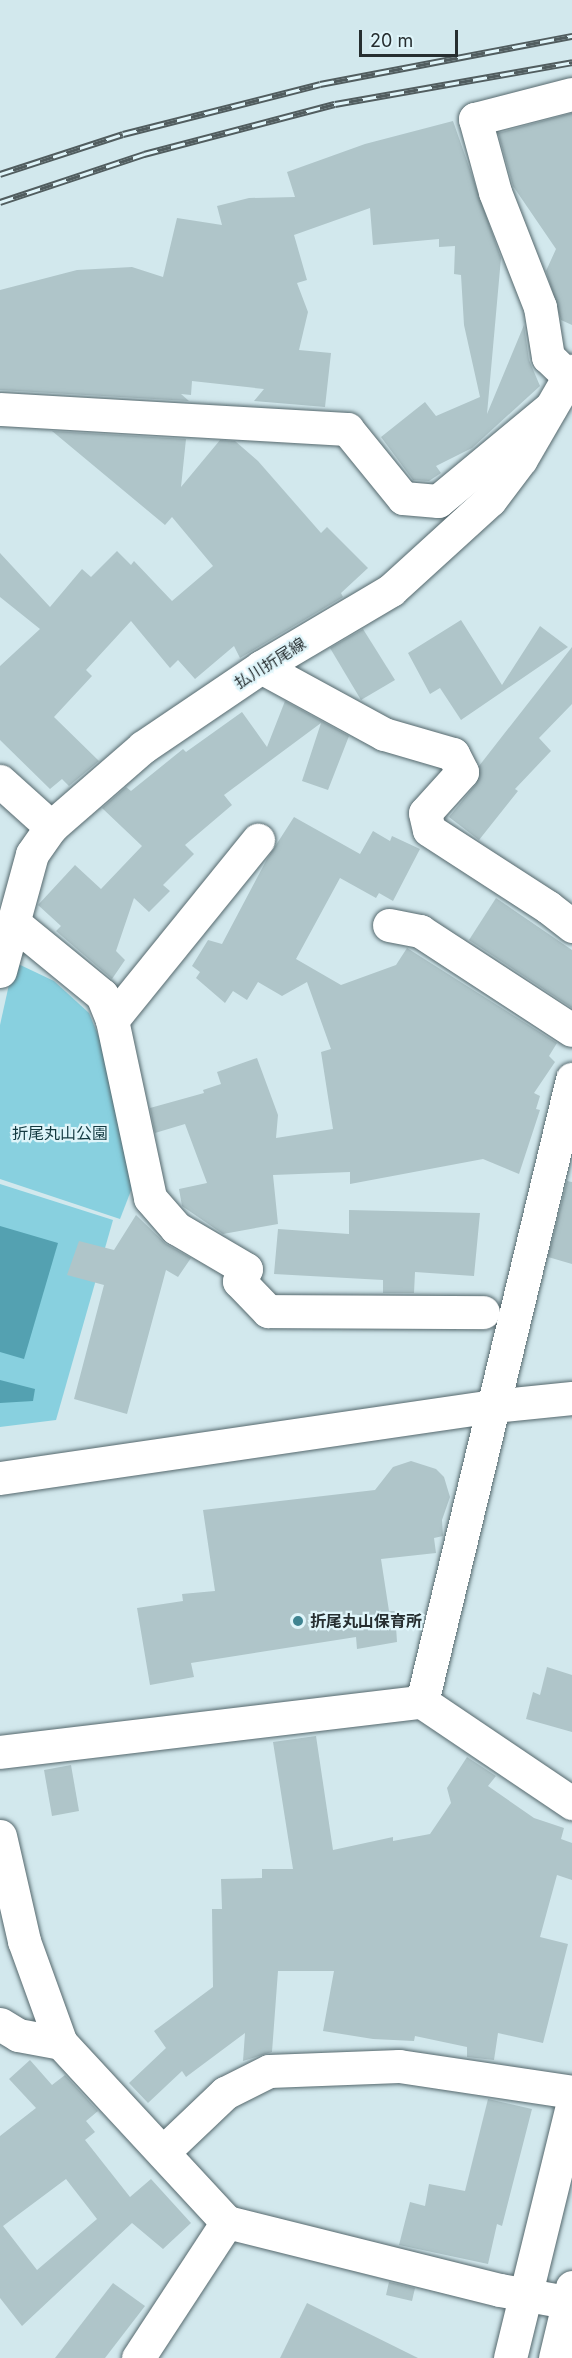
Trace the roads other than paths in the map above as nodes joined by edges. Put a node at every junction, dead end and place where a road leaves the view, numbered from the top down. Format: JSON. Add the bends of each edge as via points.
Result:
{"nodes":[{"id":1,"x":572,"y":94,"type":"edge"},
{"id":2,"x":566,"y":383,"type":"edge"},
{"id":3,"x":0,"y":409,"type":"edge"},
{"id":4,"x":261,"y":667,"type":"junction"},
{"id":5,"x":0,"y":781,"type":"edge"},
{"id":6,"x":51,"y":827,"type":"junction"},
{"id":7,"x":258,"y":840,"type":"dead end"},
{"id":8,"x":14,"y":923,"type":"junction"},
{"id":9,"x":389,"y":925,"type":"dead end"},
{"id":10,"x":572,"y":926,"type":"edge"},
{"id":11,"x":0,"y":971,"type":"edge"},
{"id":12,"x":112,"y":1020,"type":"junction"},
{"id":13,"x":572,"y":1030,"type":"edge"},
{"id":14,"x":572,"y":1079,"type":"edge"},
{"id":15,"x":483,"y":1312,"type":"dead end"},
{"id":16,"x":572,"y":1398,"type":"edge"},
{"id":17,"x":492,"y":1406,"type":"junction"},
{"id":18,"x":0,"y":1478,"type":"edge"},
{"id":19,"x":422,"y":1702,"type":"junction"},
{"id":20,"x":0,"y":1752,"type":"edge"},
{"id":21,"x":572,"y":1803,"type":"edge"},
{"id":22,"x":0,"y":1836,"type":"edge"},
{"id":23,"x":0,"y":2024,"type":"edge"},
{"id":24,"x":62,"y":2043,"type":"junction"},
{"id":25,"x":572,"y":2092,"type":"edge"},
{"id":26,"x":572,"y":2106,"type":"edge"},
{"id":27,"x":163,"y":2152,"type":"junction"},
{"id":28,"x":227,"y":2222,"type":"junction"},
{"id":29,"x":526,"y":2296,"type":"junction"},
{"id":30,"x":571,"y":2298,"type":"edge"},
{"id":31,"x":138,"y":2358,"type":"edge"},
{"id":32,"x":510,"y":2358,"type":"edge"},
{"id":33,"x":555,"y":2358,"type":"edge"}],
"edges":[{"from":1,"to":2,"type":"street","via":[[475,119],[495,192],[540,307],[548,357]]},
{"from":2,"to":3,"type":"street","via":[[438,501],[403,498],[347,429]]},
{"from":2,"to":4,"type":"street","name":"払川折尾線","via":[[522,459],[490,500],[391,590]]},
{"from":4,"to":6,"type":"street","name":"払川折尾線","via":[[143,747]]},
{"from":4,"to":10,"type":"street","via":[[384,734],[453,754],[462,772],[425,813],[429,830]]},
{"from":5,"to":6,"type":"street"},
{"from":6,"to":8,"type":"street","name":"払川折尾線","via":[[32,854]]},
{"from":7,"to":12,"type":"street"},
{"from":8,"to":11,"type":"street","name":"払川折尾線"},
{"from":8,"to":12,"type":"street","via":[[102,995]]},
{"from":9,"to":13,"type":"street","via":[[420,931]]},
{"from":12,"to":15,"type":"street","via":[[150,1198],[176,1228],[246,1269],[238,1281],[268,1311]]},
{"from":14,"to":17,"type":"street"},
{"from":16,"to":17,"type":"street"},
{"from":17,"to":18,"type":"street"},
{"from":17,"to":19,"type":"street"},
{"from":19,"to":20,"type":"street"},
{"from":19,"to":21,"type":"street"},
{"from":22,"to":24,"type":"street","via":[[24,1941]]},
{"from":23,"to":24,"type":"street","via":[[18,2035]]},
{"from":24,"to":27,"type":"street"},
{"from":25,"to":27,"type":"street","via":[[399,2066],[269,2071],[225,2093]]},
{"from":26,"to":29,"type":"street"},
{"from":27,"to":28,"type":"street"},
{"from":28,"to":29,"type":"street"},
{"from":28,"to":31,"type":"street"},
{"from":29,"to":30,"type":"street"},
{"from":29,"to":32,"type":"street"},
{"from":30,"to":33,"type":"street"}]}
